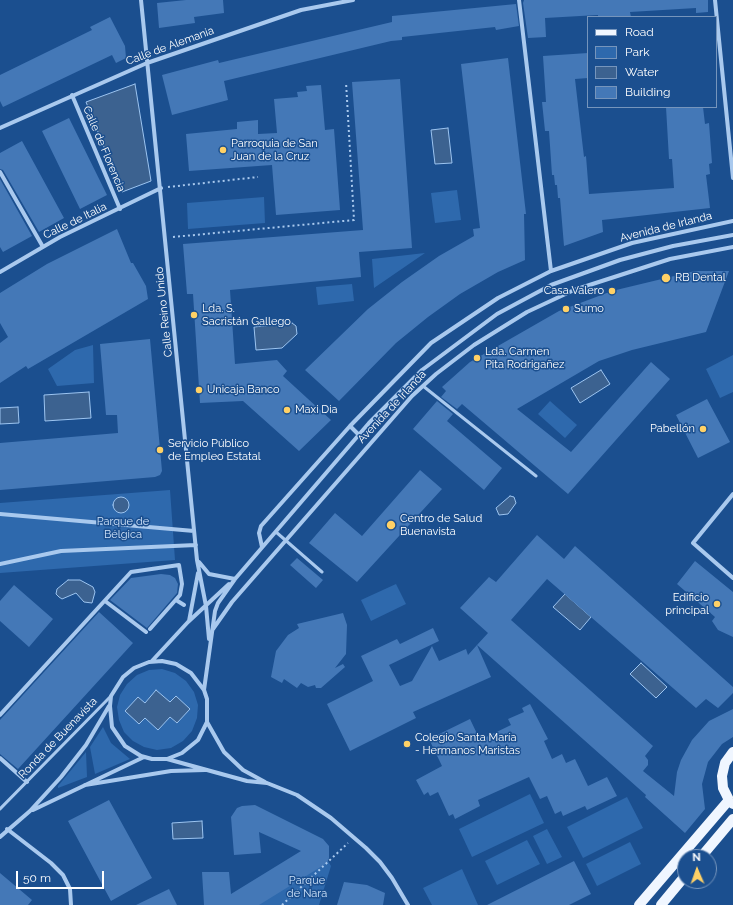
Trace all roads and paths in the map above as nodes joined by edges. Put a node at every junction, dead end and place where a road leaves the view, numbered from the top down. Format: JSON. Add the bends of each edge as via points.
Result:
{"nodes":[{"id":1,"x":141,"y":0,"type":"edge"},
{"id":2,"x":353,"y":0,"type":"edge"},
{"id":3,"x":519,"y":0,"type":"edge"},
{"id":4,"x":715,"y":0,"type":"edge"},
{"id":5,"x":717,"y":16,"type":"edge"},
{"id":6,"x":717,"y":20,"type":"edge"},
{"id":7,"x":147,"y":63,"type":"junction"},
{"id":8,"x":346,"y":82,"type":"dead end"},
{"id":9,"x":72,"y":96,"type":"junction"},
{"id":10,"x":0,"y":128,"type":"edge"},
{"id":11,"x":0,"y":172,"type":"edge"},
{"id":12,"x":258,"y":177,"type":"dead end"},
{"id":13,"x":733,"y":178,"type":"edge"},
{"id":14,"x":161,"y":188,"type":"junction"},
{"id":15,"x":120,"y":209,"type":"junction"},
{"id":16,"x":733,"y":221,"type":"edge"},
{"id":17,"x":733,"y":235,"type":"edge"},
{"id":18,"x":166,"y":238,"type":"junction"},
{"id":19,"x":43,"y":247,"type":"junction"},
{"id":20,"x":733,"y":247,"type":"edge"},
{"id":21,"x":551,"y":271,"type":"junction"},
{"id":22,"x":0,"y":272,"type":"edge"},
{"id":23,"x":423,"y":386,"type":"junction"},
{"id":24,"x":350,"y":426,"type":"junction"},
{"id":25,"x":359,"y":435,"type":"junction"},
{"id":26,"x":536,"y":476,"type":"dead end"},
{"id":27,"x":733,"y":494,"type":"edge"},
{"id":28,"x":0,"y":514,"type":"edge"},
{"id":29,"x":194,"y":531,"type":"junction"},
{"id":30,"x":276,"y":532,"type":"junction"},
{"id":31,"x":285,"y":541,"type":"junction"},
{"id":32,"x":196,"y":545,"type":"junction"},
{"id":33,"x":262,"y":547,"type":"junction"},
{"id":34,"x":198,"y":560,"type":"junction"},
{"id":35,"x":0,"y":564,"type":"edge"},
{"id":36,"x":199,"y":571,"type":"junction"},
{"id":37,"x":322,"y":572,"type":"dead end"},
{"id":38,"x":733,"y":578,"type":"edge"},
{"id":39,"x":235,"y":579,"type":"junction"},
{"id":40,"x":176,"y":600,"type":"junction"},
{"id":41,"x":105,"y":601,"type":"junction"},
{"id":42,"x":184,"y":605,"type":"dead end"},
{"id":43,"x":206,"y":606,"type":"junction"},
{"id":44,"x":188,"y":622,"type":"junction"},
{"id":45,"x":150,"y":629,"type":"dead end"},
{"id":46,"x":213,"y":629,"type":"junction"},
{"id":47,"x":146,"y":632,"type":"dead end"},
{"id":48,"x":209,"y":644,"type":"junction"},
{"id":49,"x":151,"y":662,"type":"junction"},
{"id":50,"x":204,"y":690,"type":"junction"},
{"id":51,"x":111,"y":696,"type":"junction"},
{"id":52,"x":110,"y":706,"type":"junction"},
{"id":53,"x":0,"y":715,"type":"edge"},
{"id":54,"x":207,"y":722,"type":"junction"},
{"id":55,"x":733,"y":752,"type":"edge"},
{"id":56,"x":144,"y":757,"type":"junction"},
{"id":57,"x":0,"y":758,"type":"edge"},
{"id":58,"x":167,"y":759,"type":"junction"},
{"id":59,"x":215,"y":771,"type":"junction"},
{"id":60,"x":27,"y":782,"type":"junction"},
{"id":61,"x":267,"y":783,"type":"junction"},
{"id":62,"x":85,"y":786,"type":"junction"},
{"id":63,"x":731,"y":802,"type":"edge"},
{"id":64,"x":0,"y":809,"type":"edge"},
{"id":65,"x":30,"y":811,"type":"junction"},
{"id":66,"x":733,"y":819,"type":"edge"},
{"id":67,"x":7,"y":829,"type":"junction"},
{"id":68,"x":354,"y":836,"type":"junction"},
{"id":69,"x":0,"y":837,"type":"edge"},
{"id":70,"x":708,"y":849,"type":"edge"},
{"id":71,"x":677,"y":886,"type":"edge"},
{"id":72,"x":71,"y":905,"type":"edge"},
{"id":73,"x":282,"y":905,"type":"edge"},
{"id":74,"x":408,"y":905,"type":"edge"},
{"id":75,"x":639,"y":905,"type":"edge"},
{"id":76,"x":661,"y":905,"type":"edge"}],
"edges":[{"from":1,"to":7,"type":"street","name":"Calle Reino Unido"},
{"from":2,"to":7,"type":"street","name":"Calle de Alemania","via":[[301,10]]},
{"from":3,"to":21,"type":"street"},
{"from":4,"to":5,"type":"street"},
{"from":6,"to":13,"type":"street"},
{"from":7,"to":9,"type":"street","name":"Calle de Alemania"},
{"from":7,"to":14,"type":"street","name":"Calle Reino Unido"},
{"from":8,"to":18,"type":"path","via":[[354,220]]},
{"from":9,"to":10,"type":"street","name":"Calle de Alemania"},
{"from":9,"to":15,"type":"street","name":"Calle de Florencia"},
{"from":11,"to":19,"type":"street"},
{"from":12,"to":14,"type":"path"},
{"from":14,"to":15,"type":"street","name":"Calle de Italia"},
{"from":14,"to":18,"type":"street","name":"Calle Reino Unido"},
{"from":15,"to":19,"type":"street","name":"Calle de Italia"},
{"from":16,"to":21,"type":"street","name":"Avenida de Irlanda","via":[[632,243]]},
{"from":17,"to":25,"type":"street","name":"Avenida de Irlanda","via":[[673,246],[620,260],[538,291],[497,314],[422,370]]},
{"from":18,"to":29,"type":"street","name":"Calle Reino Unido"},
{"from":19,"to":22,"type":"street","name":"Calle de Italia"},
{"from":20,"to":23,"type":"street","name":"Avenida de Irlanda","via":[[670,259],[574,290],[527,312],[474,345]]},
{"from":21,"to":24,"type":"street","name":"Avenida de Irlanda","via":[[498,298],[431,343]]},
{"from":23,"to":26,"type":"lane"},
{"from":23,"to":31,"type":"street","name":"Avenida de Irlanda","via":[[374,438]]},
{"from":24,"to":25,"type":"street","name":"Avenida de Irlanda"},
{"from":24,"to":33,"type":"street","name":"Avenida de Irlanda","via":[[261,526],[259,533]]},
{"from":25,"to":30,"type":"street","name":"Avenida de Irlanda"},
{"from":27,"to":38,"type":"street","via":[[693,543]]},
{"from":28,"to":29,"type":"street"},
{"from":29,"to":32,"type":"street","name":"Calle Reino Unido"},
{"from":30,"to":31,"type":"lane"},
{"from":30,"to":33,"type":"street","name":"Avenida de Irlanda"},
{"from":31,"to":37,"type":"lane"},
{"from":31,"to":46,"type":"street","name":"Avenida de Irlanda","via":[[232,602]]},
{"from":32,"to":34,"type":"street","name":"Calle Reino Unido"},
{"from":32,"to":35,"type":"street","via":[[61,551]]},
{"from":33,"to":39,"type":"street","name":"Avenida de Irlanda"},
{"from":34,"to":36,"type":"street","name":"Calle Reino Unido"},
{"from":34,"to":39,"type":"street","via":[[209,574]]},
{"from":36,"to":43,"type":"street","name":"Calle Reino Unido"},
{"from":36,"to":44,"type":"street","name":"Calle Reino Unido"},
{"from":39,"to":43,"type":"street","name":"Avenida de Irlanda"},
{"from":39,"to":46,"type":"street","name":"Avenida de Irlanda","via":[[215,611]]},
{"from":40,"to":41,"type":"street","via":[[182,584],[179,565],[131,572]]},
{"from":40,"to":42,"type":"street"},
{"from":40,"to":45,"type":"street"},
{"from":41,"to":47,"type":"street"},
{"from":41,"to":53,"type":"street"},
{"from":43,"to":44,"type":"street","name":"Avenida de Irlanda"},
{"from":43,"to":48,"type":"street","name":"Calle Reino Unido"},
{"from":44,"to":49,"type":"street","name":"Avenida de Irlanda"},
{"from":46,"to":48,"type":"street","name":"Avenida de Irlanda"},
{"from":48,"to":50,"type":"street","name":"Avenida de Irlanda"},
{"from":49,"to":50,"type":"street","name":"Ronda de Buenavista","via":[[176,664],[191,673]]},
{"from":49,"to":51,"type":"street","name":"Ronda de Buenavista","via":[[134,668],[123,676]]},
{"from":50,"to":54,"type":"street","name":"Ronda de Buenavista","via":[[207,699]]},
{"from":51,"to":52,"type":"street","name":"Ronda de Buenavista"},
{"from":51,"to":60,"type":"lane","name":"Ronda de Buenavista"},
{"from":52,"to":56,"type":"street","name":"Ronda de Buenavista","via":[[111,723],[118,738],[129,750]]},
{"from":52,"to":65,"type":"street","name":"Ronda de Buenavista","via":[[86,745]]},
{"from":54,"to":58,"type":"street","name":"Ronda de Buenavista","via":[[191,747]]},
{"from":54,"to":61,"type":"street","name":"Ronda de Buenavista","via":[[224,752],[243,770]]},
{"from":55,"to":63,"type":"main road","via":[[725,763],[722,776],[723,788]]},
{"from":56,"to":58,"type":"street","name":"Ronda de Buenavista"},
{"from":56,"to":62,"type":"street","name":"Ronda de Buenavista"},
{"from":57,"to":60,"type":"street"},
{"from":58,"to":59,"type":"street","name":"Ronda de Buenavista"},
{"from":59,"to":61,"type":"street","name":"Ronda de Buenavista","via":[[247,781]]},
{"from":59,"to":62,"type":"street","name":"Ronda de Buenavista","via":[[171,771]]},
{"from":60,"to":64,"type":"lane","name":"Ronda de Buenavista"},
{"from":61,"to":68,"type":"street","name":"Ronda de Buenavista","via":[[297,795]]},
{"from":62,"to":65,"type":"street","name":"Ronda de Buenavista"},
{"from":63,"to":75,"type":"main road"},
{"from":65,"to":67,"type":"street","name":"Ronda de Buenavista"},
{"from":66,"to":70,"type":"main road"},
{"from":67,"to":69,"type":"street","name":"Ronda de Buenavista"},
{"from":67,"to":72,"type":"street","via":[[52,863],[63,875],[70,889]]},
{"from":68,"to":73,"type":"path","via":[[330,862]]},
{"from":68,"to":74,"type":"street","name":"Ronda de Buenavista","via":[[380,862]]},
{"from":71,"to":76,"type":"main road"}]}
